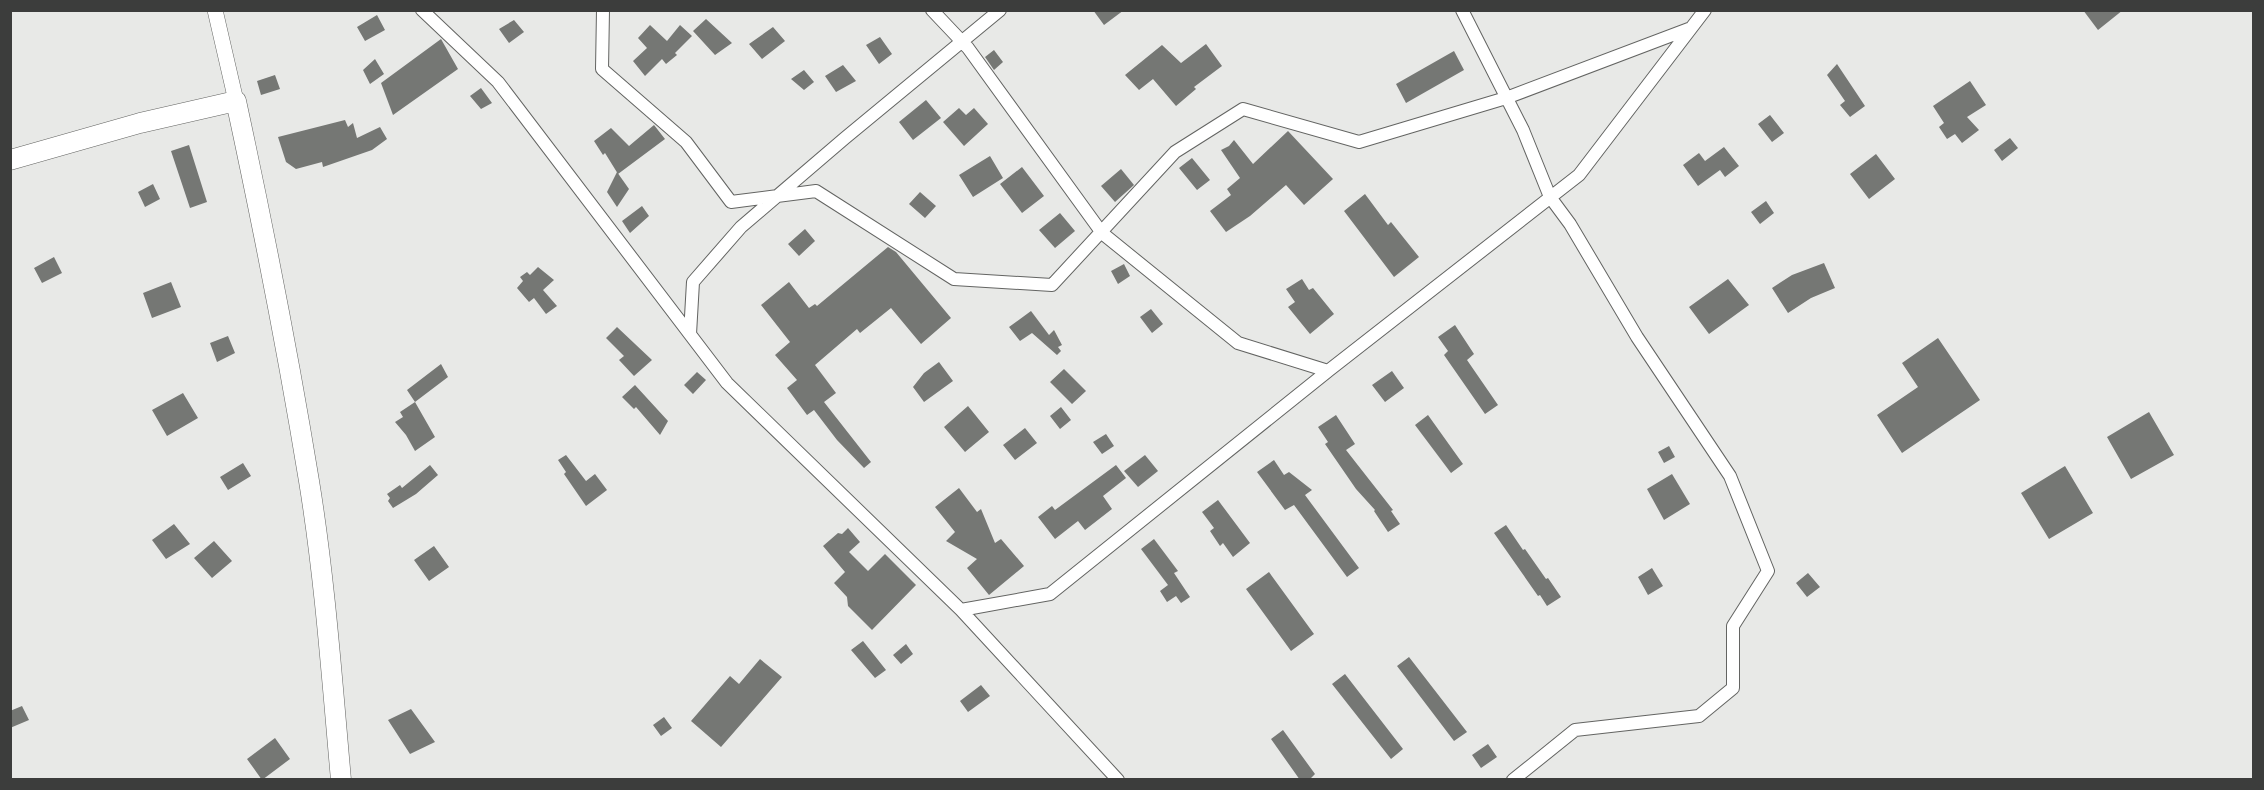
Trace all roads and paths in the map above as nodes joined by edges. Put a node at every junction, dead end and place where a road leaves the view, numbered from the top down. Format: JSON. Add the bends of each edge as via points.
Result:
{"nodes":[{"id":1,"x":215,"y":10,"type":"edge"},
{"id":2,"x":422,"y":10,"type":"edge"},
{"id":3,"x":603,"y":10,"type":"edge"},
{"id":4,"x":932,"y":10,"type":"edge"},
{"id":5,"x":1000,"y":10,"type":"edge"},
{"id":6,"x":1462,"y":10,"type":"edge"},
{"id":7,"x":1705,"y":10,"type":"edge"},
{"id":8,"x":1691,"y":28,"type":"junction"},
{"id":9,"x":962,"y":42,"type":"junction"},
{"id":10,"x":1506,"y":98,"type":"junction"},
{"id":11,"x":236,"y":100,"type":"junction"},
{"id":12,"x":10,"y":160,"type":"edge"},
{"id":13,"x":778,"y":196,"type":"junction"},
{"id":14,"x":1550,"y":197,"type":"junction"},
{"id":15,"x":1102,"y":233,"type":"junction"},
{"id":16,"x":690,"y":334,"type":"junction"},
{"id":17,"x":1328,"y":371,"type":"junction"},
{"id":18,"x":961,"y":610,"type":"junction"},
{"id":19,"x":341,"y":780,"type":"edge"},
{"id":20,"x":1118,"y":780,"type":"edge"},
{"id":21,"x":1513,"y":780,"type":"edge"}],
"edges":[{"from":1,"to":11,"type":"street"},
{"from":2,"to":16,"type":"street","via":[[498,82]]},
{"from":3,"to":13,"type":"street","via":[[602,69],[686,142],[731,202]]},
{"from":4,"to":9,"type":"street"},
{"from":5,"to":9,"type":"street"},
{"from":6,"to":10,"type":"street"},
{"from":7,"to":8,"type":"street"},
{"from":8,"to":10,"type":"street"},
{"from":8,"to":14,"type":"street","via":[[1579,175]]},
{"from":9,"to":13,"type":"street"},
{"from":9,"to":15,"type":"street"},
{"from":10,"to":14,"type":"street"},
{"from":10,"to":15,"type":"street","via":[[1359,142],[1243,109],[1175,152]]},
{"from":11,"to":12,"type":"main road"},
{"from":11,"to":19,"type":"main road","via":[[309,482]]},
{"from":13,"to":15,"type":"street","via":[[816,190],[954,279],[1052,285]]},
{"from":13,"to":16,"type":"street","via":[[741,227],[693,282]]},
{"from":14,"to":17,"type":"street"},
{"from":14,"to":21,"type":"street","via":[[1636,337],[1730,476],[1768,571],[1733,626],[1733,688],[1725,695],[1699,716],[1575,730]]},
{"from":15,"to":17,"type":"street","via":[[1238,344]]},
{"from":16,"to":18,"type":"street","via":[[727,383]]},
{"from":17,"to":18,"type":"street","via":[[1050,594]]},
{"from":18,"to":20,"type":"street"}]}
